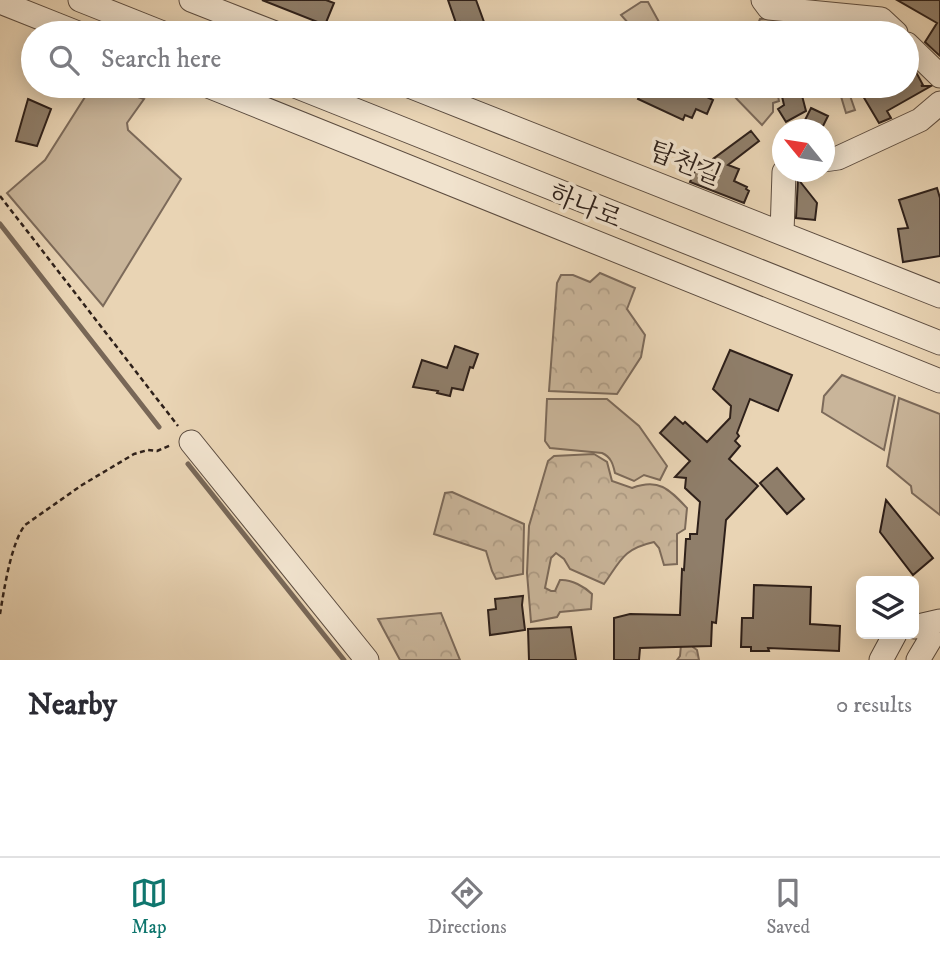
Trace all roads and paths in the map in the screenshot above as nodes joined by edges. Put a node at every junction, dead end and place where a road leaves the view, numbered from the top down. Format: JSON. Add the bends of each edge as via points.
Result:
{"nodes":[{"id":1,"x":80,"y":0,"type":"edge"},
{"id":2,"x":191,"y":0,"type":"edge"},
{"id":3,"x":253,"y":0,"type":"edge"},
{"id":4,"x":763,"y":0,"type":"edge"},
{"id":5,"x":0,"y":2,"type":"edge"},
{"id":6,"x":242,"y":20,"type":"joint"},
{"id":7,"x":48,"y":21,"type":"edge"},
{"id":8,"x":133,"y":21,"type":"edge"},
{"id":9,"x":883,"y":21,"type":"edge"},
{"id":10,"x":919,"y":56,"type":"edge"},
{"id":11,"x":940,"y":76,"type":"edge"},
{"id":12,"x":238,"y":98,"type":"edge"},
{"id":13,"x":325,"y":98,"type":"edge"},
{"id":14,"x":439,"y":98,"type":"edge"},
{"id":15,"x":940,"y":103,"type":"edge"},
{"id":16,"x":835,"y":158,"type":"edge"},
{"id":17,"x":784,"y":182,"type":"edge"},
{"id":18,"x":0,"y":196,"type":"edge"},
{"id":19,"x":782,"y":233,"type":"junction"},
{"id":20,"x":940,"y":296,"type":"edge"},
{"id":21,"x":940,"y":343,"type":"edge"},
{"id":22,"x":940,"y":381,"type":"edge"},
{"id":23,"x":188,"y":439,"type":"junction"},
{"id":24,"x":0,"y":614,"type":"edge"},
{"id":25,"x":940,"y":622,"type":"edge"},
{"id":26,"x":919,"y":626,"type":"edge"},
{"id":27,"x":892,"y":639,"type":"edge"},
{"id":28,"x":367,"y":660,"type":"edge"},
{"id":29,"x":881,"y":660,"type":"edge"},
{"id":30,"x":918,"y":660,"type":"edge"}],
"edges":[{"from":1,"to":8,"type":"street"},
{"from":2,"to":6,"type":"street"},
{"from":3,"to":6,"type":"street"},
{"from":4,"to":9,"type":"street","via":[[769,8]]},
{"from":5,"to":7,"type":"street"},
{"from":10,"to":11,"type":"street"},
{"from":12,"to":22,"type":"street","name":"하나로"},
{"from":13,"to":21,"type":"street","name":"하나로"},
{"from":14,"to":19,"type":"street","name":"탑천길"},
{"from":15,"to":16,"type":"street","via":[[920,120]]},
{"from":17,"to":19,"type":"street"},
{"from":18,"to":23,"type":"path"},
{"from":19,"to":20,"type":"street","name":"탑천길"},
{"from":23,"to":24,"type":"path","via":[[134,454],[25,525],[19,533]]},
{"from":23,"to":28,"type":"street"},
{"from":25,"to":26,"type":"street"},
{"from":25,"to":30,"type":"street"},
{"from":27,"to":29,"type":"street"}]}
